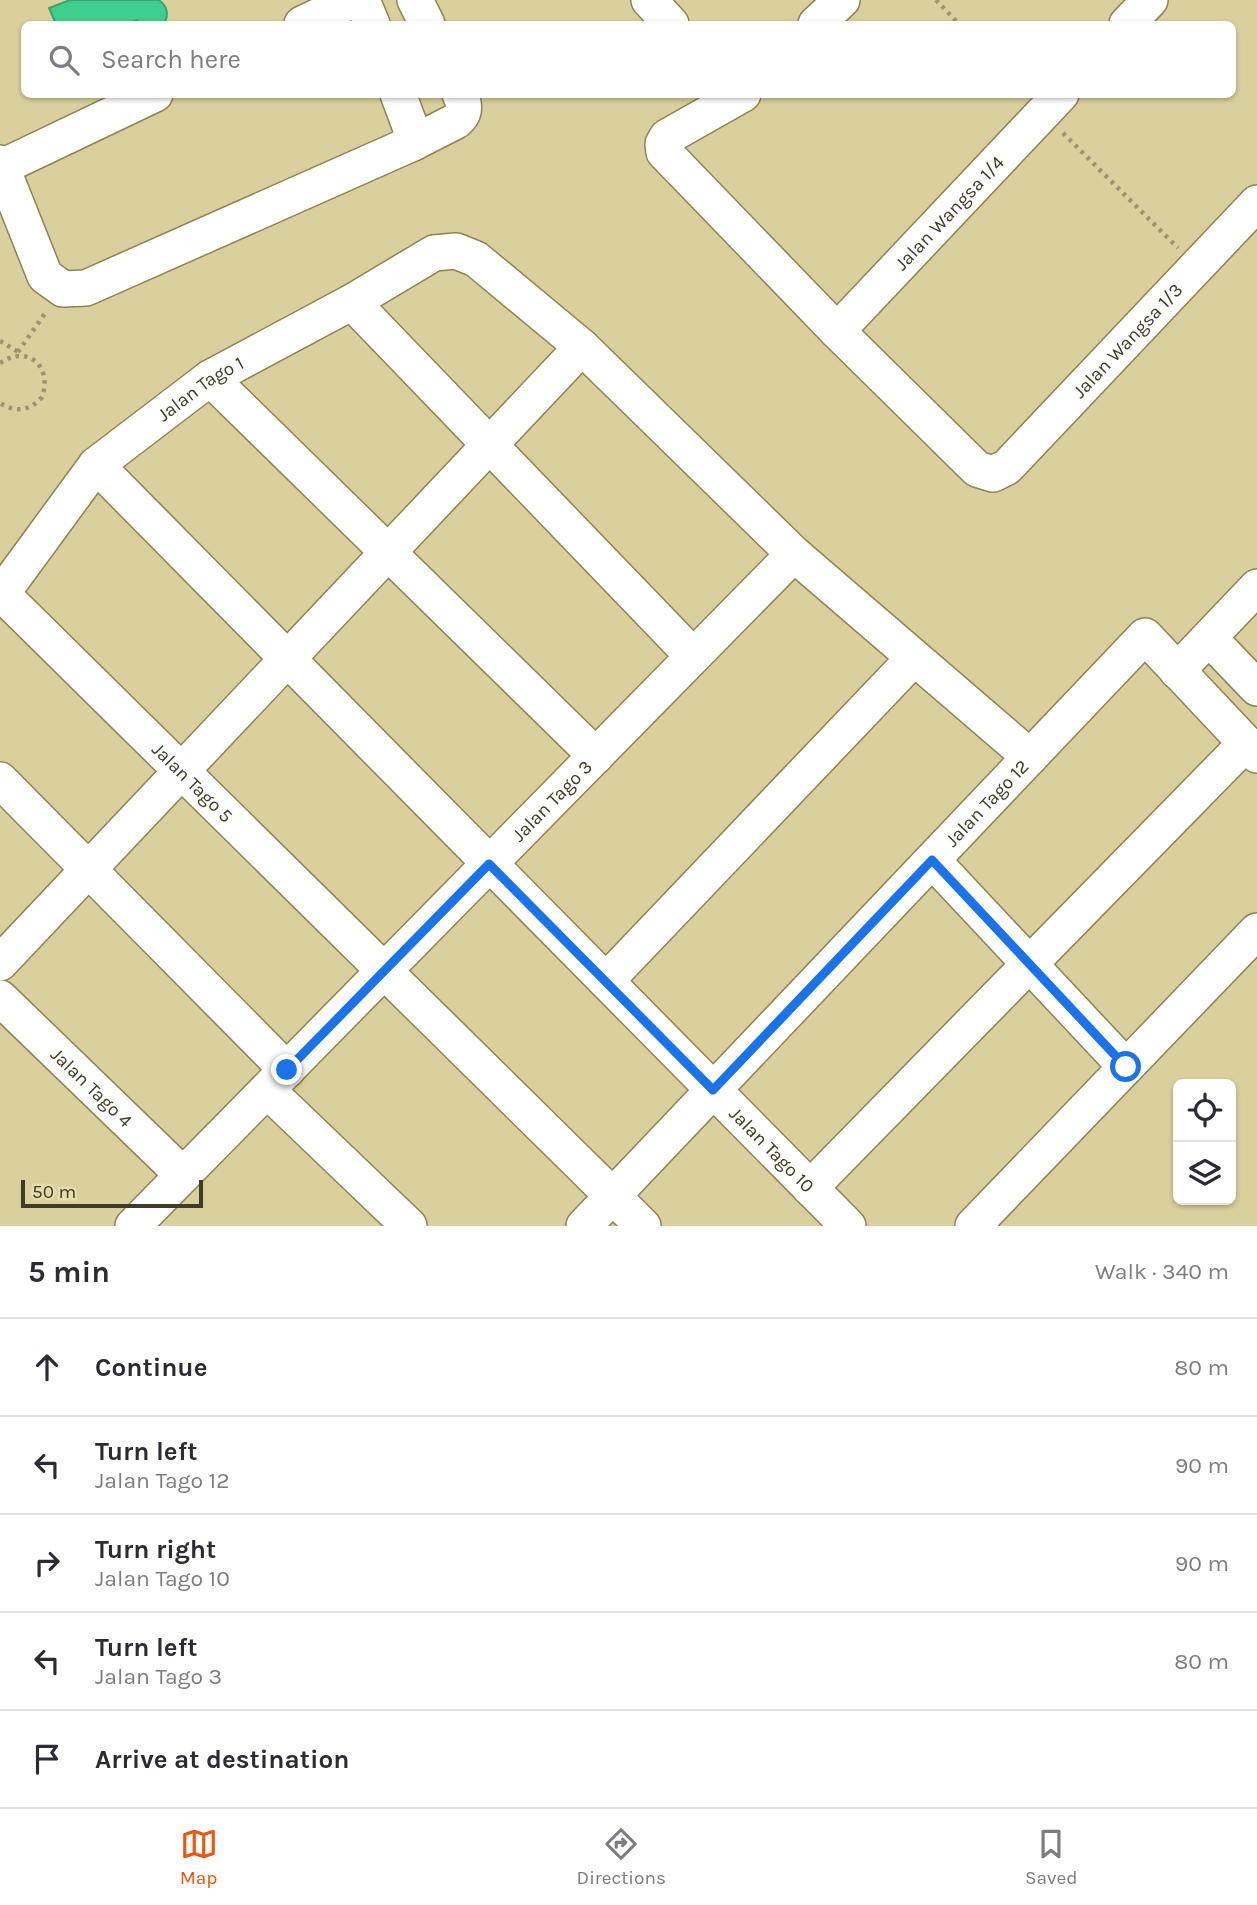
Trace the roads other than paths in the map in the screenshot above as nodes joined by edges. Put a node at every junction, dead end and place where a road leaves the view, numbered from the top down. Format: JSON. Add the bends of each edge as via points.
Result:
{"nodes":[{"id":1,"x":415,"y":0,"type":"edge"},
{"id":2,"x":649,"y":0,"type":"edge"},
{"id":3,"x":842,"y":0,"type":"edge"},
{"id":4,"x":1150,"y":0,"type":"edge"},
{"id":5,"x":368,"y":7,"type":"edge"},
{"id":6,"x":314,"y":21,"type":"edge"},
{"id":7,"x":426,"y":21,"type":"edge"},
{"id":8,"x":668,"y":21,"type":"edge"},
{"id":9,"x":820,"y":21,"type":"edge"},
{"id":10,"x":1130,"y":21,"type":"edge"},
{"id":11,"x":146,"y":98,"type":"edge"},
{"id":12,"x":400,"y":98,"type":"edge"},
{"id":13,"x":461,"y":98,"type":"edge"},
{"id":14,"x":735,"y":98,"type":"edge"},
{"id":15,"x":1052,"y":104,"type":"edge"},
{"id":16,"x":413,"y":143,"type":"junction"},
{"id":17,"x":1,"y":165,"type":"edge"},
{"id":18,"x":1257,"y":203,"type":"edge"},
{"id":19,"x":352,"y":302,"type":"junction"},
{"id":20,"x":837,"y":331,"type":"junction"},
{"id":21,"x":582,"y":347,"type":"junction"},
{"id":22,"x":210,"y":378,"type":"junction"},
{"id":23,"x":489,"y":445,"type":"junction"},
{"id":24,"x":96,"y":465,"type":"junction"},
{"id":25,"x":388,"y":552,"type":"junction"},
{"id":26,"x":794,"y":554,"type":"junction"},
{"id":27,"x":1257,"y":587,"type":"edge"},
{"id":28,"x":1,"y":595,"type":"edge"},
{"id":29,"x":1209,"y":638,"type":"junction"},
{"id":30,"x":694,"y":656,"type":"junction"},
{"id":31,"x":914,"y":658,"type":"junction"},
{"id":32,"x":287,"y":659,"type":"junction"},
{"id":33,"x":1177,"y":671,"type":"junction"},
{"id":34,"x":1257,"y":688,"type":"edge"},
{"id":35,"x":1251,"y":749,"type":"edge"},
{"id":36,"x":596,"y":756,"type":"junction"},
{"id":37,"x":1030,"y":757,"type":"junction"},
{"id":38,"x":181,"y":771,"type":"junction"},
{"id":39,"x":0,"y":780,"type":"edge"},
{"id":40,"x":932,"y":860,"type":"junction"},
{"id":41,"x":489,"y":864,"type":"junction"},
{"id":42,"x":88,"y":869,"type":"junction"},
{"id":43,"x":1257,"y":931,"type":"edge"},
{"id":44,"x":0,"y":963,"type":"edge"},
{"id":45,"x":1030,"y":964,"type":"junction"},
{"id":46,"x":384,"y":971,"type":"junction"},
{"id":47,"x":606,"y":981,"type":"junction"},
{"id":48,"x":0,"y":998,"type":"edge"},
{"id":49,"x":1126,"y":1067,"type":"junction"},
{"id":50,"x":277,"y":1080,"type":"junction"},
{"id":51,"x":713,"y":1090,"type":"junction"},
{"id":52,"x":183,"y":1175,"type":"junction"},
{"id":53,"x":810,"y":1188,"type":"junction"},
{"id":54,"x":612,"y":1196,"type":"junction"},
{"id":55,"x":134,"y":1226,"type":"edge"},
{"id":56,"x":409,"y":1226,"type":"edge"},
{"id":57,"x":584,"y":1226,"type":"edge"},
{"id":58,"x":643,"y":1226,"type":"edge"},
{"id":59,"x":848,"y":1226,"type":"edge"},
{"id":60,"x":973,"y":1226,"type":"edge"}],
"edges":[{"from":1,"to":7,"type":"street"},
{"from":2,"to":8,"type":"street"},
{"from":3,"to":9,"type":"street"},
{"from":4,"to":10,"type":"street"},
{"from":5,"to":6,"type":"street"},
{"from":11,"to":17,"type":"street"},
{"from":12,"to":16,"type":"street"},
{"from":13,"to":16,"type":"street","via":[[462,116]]},
{"from":14,"to":20,"type":"street","via":[[667,137],[664,152]]},
{"from":15,"to":20,"type":"street","name":"Jalan Wangsa 1/4"},
{"from":16,"to":17,"type":"street","via":[[86,288],[63,289],[45,276]]},
{"from":18,"to":20,"type":"street","name":"Jalan Wangsa 1/3","via":[[1007,467],[993,474],[977,469]]},
{"from":19,"to":21,"type":"street","name":"Jalan Tago 1","via":[[434,253],[456,251],[476,259]]},
{"from":19,"to":22,"type":"street","name":"Jalan Tago 1"},
{"from":19,"to":23,"type":"street"},
{"from":21,"to":23,"type":"street"},
{"from":21,"to":26,"type":"street"},
{"from":22,"to":24,"type":"street","name":"Jalan Tago 1"},
{"from":22,"to":25,"type":"street"},
{"from":23,"to":25,"type":"street"},
{"from":23,"to":30,"type":"street"},
{"from":24,"to":28,"type":"street","name":"Jalan Tago 1"},
{"from":24,"to":32,"type":"street","name":"Jalan Tago 10"},
{"from":25,"to":32,"type":"street"},
{"from":25,"to":36,"type":"street"},
{"from":26,"to":30,"type":"street","name":"Jalan Tago 3"},
{"from":26,"to":31,"type":"street"},
{"from":27,"to":29,"type":"street"},
{"from":28,"to":38,"type":"street","name":"Jalan Tago 5"},
{"from":29,"to":33,"type":"street"},
{"from":29,"to":34,"type":"street"},
{"from":30,"to":36,"type":"street","name":"Jalan Tago 3"},
{"from":31,"to":37,"type":"street"},
{"from":31,"to":47,"type":"street"},
{"from":32,"to":38,"type":"street"},
{"from":32,"to":41,"type":"street","name":"Jalan Tago 10"},
{"from":33,"to":35,"type":"street"},
{"from":33,"to":37,"type":"street","name":"Jalan Tago 12","via":[[1145,636]]},
{"from":35,"to":45,"type":"street"},
{"from":36,"to":41,"type":"street","name":"Jalan Tago 3"},
{"from":37,"to":40,"type":"street","name":"Jalan Tago 12"},
{"from":38,"to":42,"type":"street"},
{"from":38,"to":46,"type":"street","name":"Jalan Tago 5"},
{"from":39,"to":42,"type":"street"},
{"from":40,"to":45,"type":"street"},
{"from":40,"to":51,"type":"street","name":"Jalan Tago 12"},
{"from":41,"to":46,"type":"street","name":"Jalan Tago 3"},
{"from":41,"to":47,"type":"street","name":"Jalan Tago 10"},
{"from":42,"to":44,"type":"street"},
{"from":42,"to":50,"type":"street"},
{"from":43,"to":49,"type":"street"},
{"from":45,"to":49,"type":"street"},
{"from":45,"to":53,"type":"street"},
{"from":46,"to":50,"type":"street","name":"Jalan Tago 3"},
{"from":46,"to":54,"type":"street","name":"Jalan Tago 5"},
{"from":47,"to":51,"type":"street","name":"Jalan Tago 10"},
{"from":48,"to":52,"type":"street","name":"Jalan Tago 4"},
{"from":49,"to":60,"type":"street"},
{"from":50,"to":52,"type":"street","name":"Jalan Tago 3"},
{"from":50,"to":56,"type":"street"},
{"from":51,"to":53,"type":"street","name":"Jalan Tago 10"},
{"from":51,"to":54,"type":"street","name":"Jalan Tago 12"},
{"from":52,"to":55,"type":"street","name":"Jalan Tago 3"},
{"from":53,"to":59,"type":"street","name":"Jalan Tago 10"},
{"from":54,"to":57,"type":"street","name":"Jalan Tago 12"},
{"from":54,"to":58,"type":"street","name":"Jalan Tago 5"}]}
